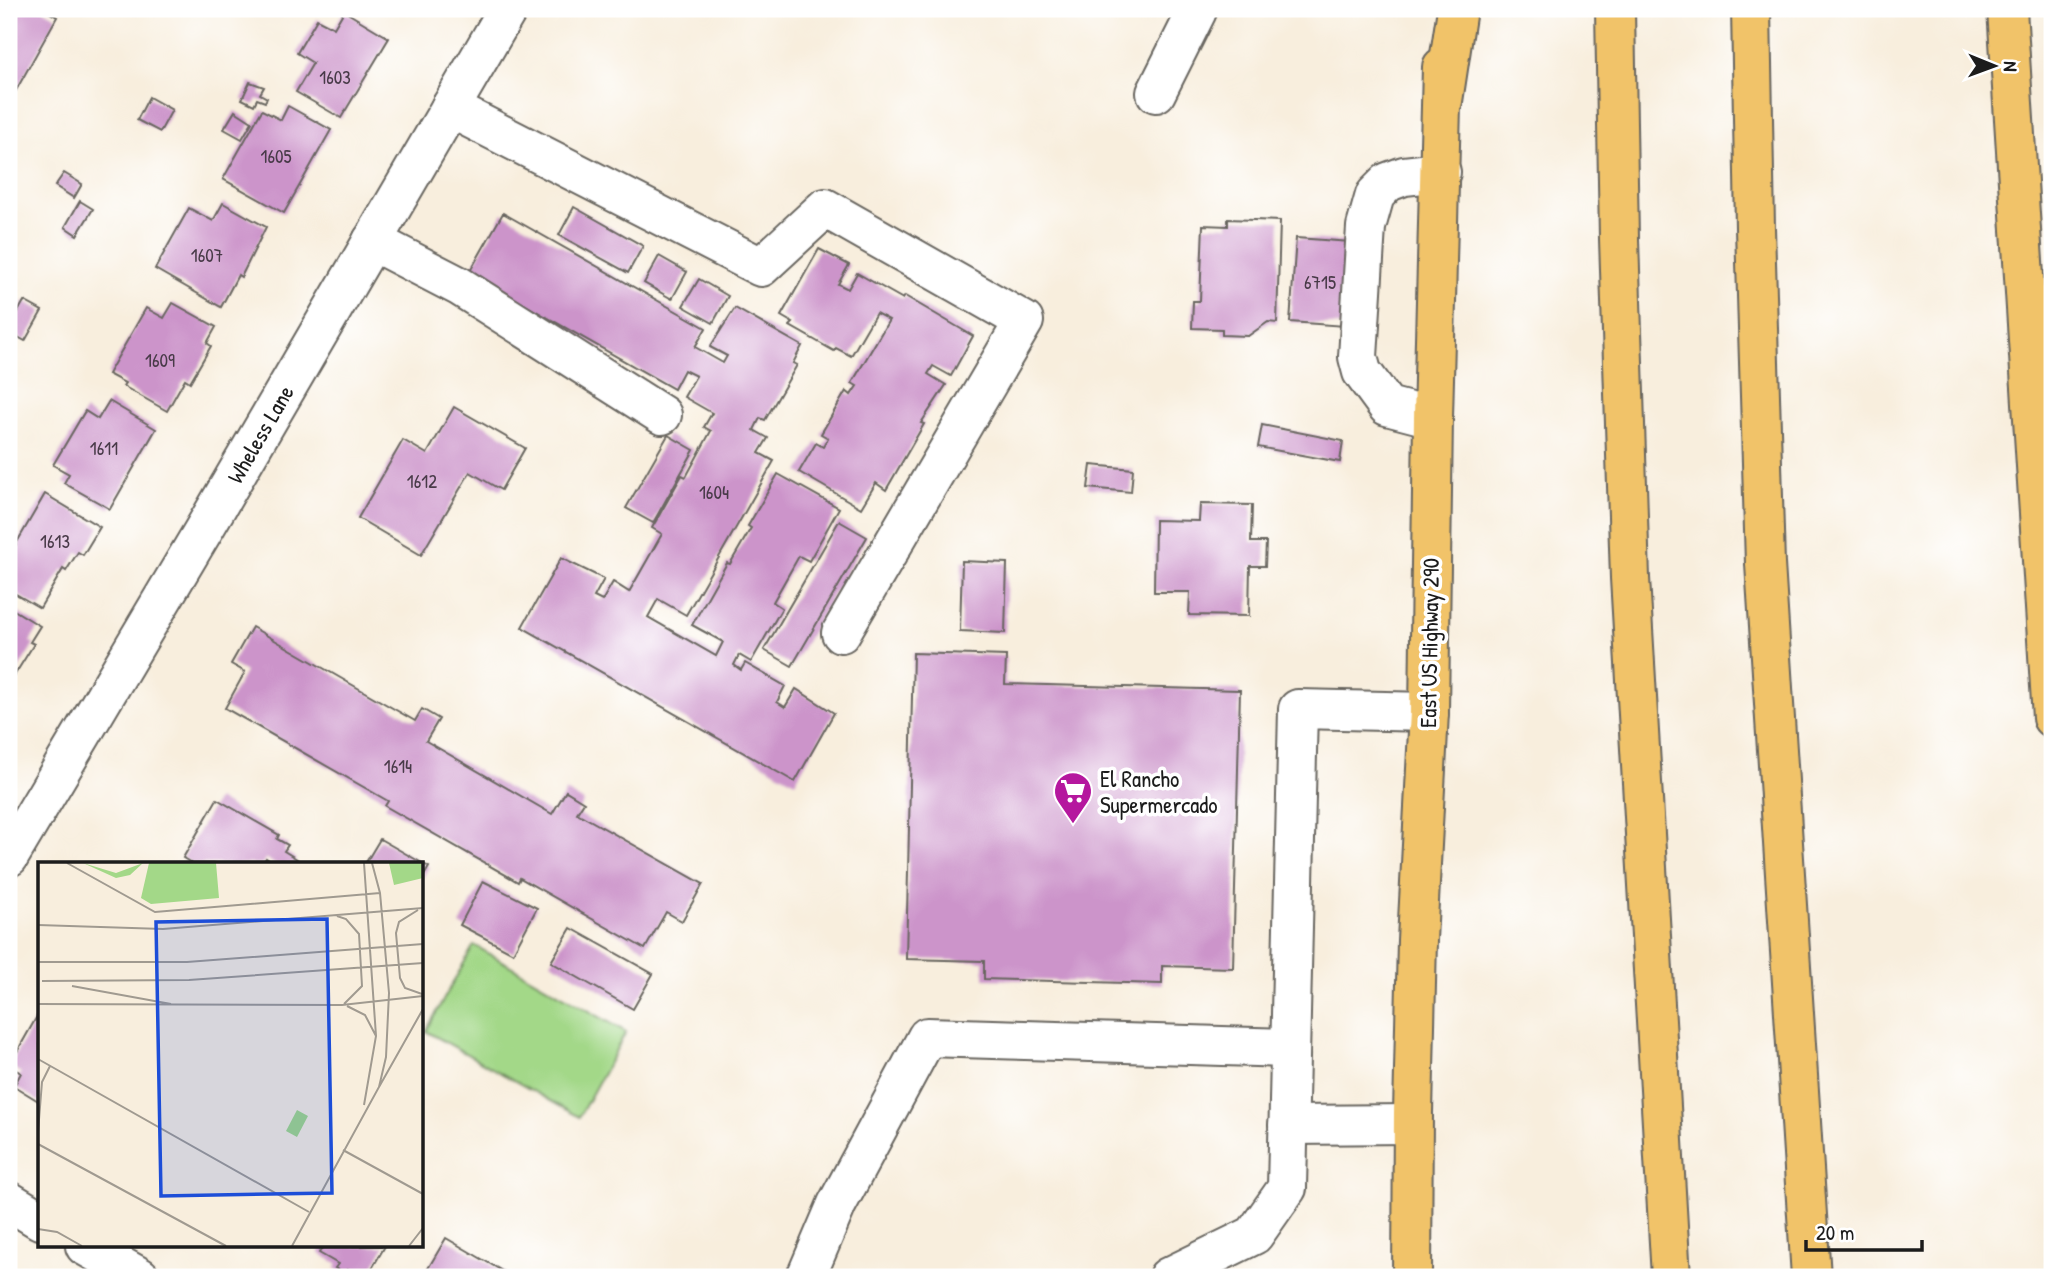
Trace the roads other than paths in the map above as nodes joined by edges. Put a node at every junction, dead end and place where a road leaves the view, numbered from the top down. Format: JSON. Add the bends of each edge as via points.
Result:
{"nodes":[{"id":1,"x":508,"y":9,"type":"edge"},
{"id":2,"x":1192,"y":9,"type":"edge"},
{"id":3,"x":1441,"y":9,"type":"edge"},
{"id":4,"x":1457,"y":9,"type":"edge"},
{"id":5,"x":1615,"y":9,"type":"edge"},
{"id":6,"x":1751,"y":9,"type":"edge"},
{"id":7,"x":2007,"y":9,"type":"edge"},
{"id":8,"x":1156,"y":93,"type":"dead end"},
{"id":9,"x":1443,"y":101,"type":"junction"},
{"id":10,"x":450,"y":108,"type":"junction"},
{"id":11,"x":1441,"y":172,"type":"junction"},
{"id":12,"x":372,"y":242,"type":"junction"},
{"id":13,"x":662,"y":415,"type":"dead end"},
{"id":14,"x":1433,"y":418,"type":"junction"},
{"id":15,"x":2046,"y":533,"type":"edge"},
{"id":16,"x":842,"y":633,"type":"dead end"},
{"id":17,"x":1429,"y":712,"type":"junction"},
{"id":18,"x":2052,"y":718,"type":"edge"},
{"id":19,"x":9,"y":857,"type":"edge"},
{"id":20,"x":1290,"y":1048,"type":"junction"},
{"id":21,"x":1412,"y":1124,"type":"junction"},
{"id":22,"x":1289,"y":1125,"type":"junction"},
{"id":23,"x":9,"y":1201,"type":"edge"},
{"id":24,"x":38,"y":1219,"type":"edge"},
{"id":25,"x":95,"y":1260,"type":"edge"},
{"id":26,"x":140,"y":1277,"type":"edge"},
{"id":27,"x":806,"y":1277,"type":"edge"},
{"id":28,"x":1168,"y":1277,"type":"edge"},
{"id":29,"x":1412,"y":1277,"type":"edge"},
{"id":30,"x":1671,"y":1277,"type":"edge"},
{"id":31,"x":1811,"y":1277,"type":"edge"}],
"edges":[{"from":1,"to":10,"type":"street","name":"Wheless Lane"},
{"from":2,"to":8,"type":"street","via":[[1197,11]]},
{"from":3,"to":9,"type":"main road","name":"East US Highway 290"},
{"from":4,"to":9,"type":"main road"},
{"from":5,"to":30,"type":"main road","via":[[1630,578]]},
{"from":6,"to":31,"type":"main road","via":[[1765,564]]},
{"from":7,"to":15,"type":"main road"},
{"from":9,"to":11,"type":"main road","name":"East US Highway 290"},
{"from":10,"to":12,"type":"street","name":"Wheless Lane"},
{"from":10,"to":16,"type":"street","via":[[761,267],[825,208],[1024,321]]},
{"from":11,"to":14,"type":"main road","name":"East US Highway 290"},
{"from":11,"to":14,"type":"street","via":[[1404,176],[1388,182],[1375,195],[1366,226],[1358,357],[1362,372],[1387,406]]},
{"from":12,"to":13,"type":"street","via":[[459,286]]},
{"from":12,"to":19,"type":"street","name":"Wheless Lane"},
{"from":14,"to":17,"type":"main road","name":"East US Highway 290"},
{"from":15,"to":18,"type":"main road"},
{"from":17,"to":20,"type":"street","via":[[1298,709]]},
{"from":17,"to":21,"type":"main road","name":"East US Highway 290"},
{"from":20,"to":22,"type":"street"},
{"from":20,"to":27,"type":"street","via":[[927,1037],[837,1205]]},
{"from":21,"to":22,"type":"street"},
{"from":21,"to":29,"type":"main road","name":"East US Highway 290"},
{"from":22,"to":28,"type":"street","via":[[1287,1188],[1254,1235]]},
{"from":23,"to":24,"type":"street"},
{"from":25,"to":26,"type":"street"}]}
